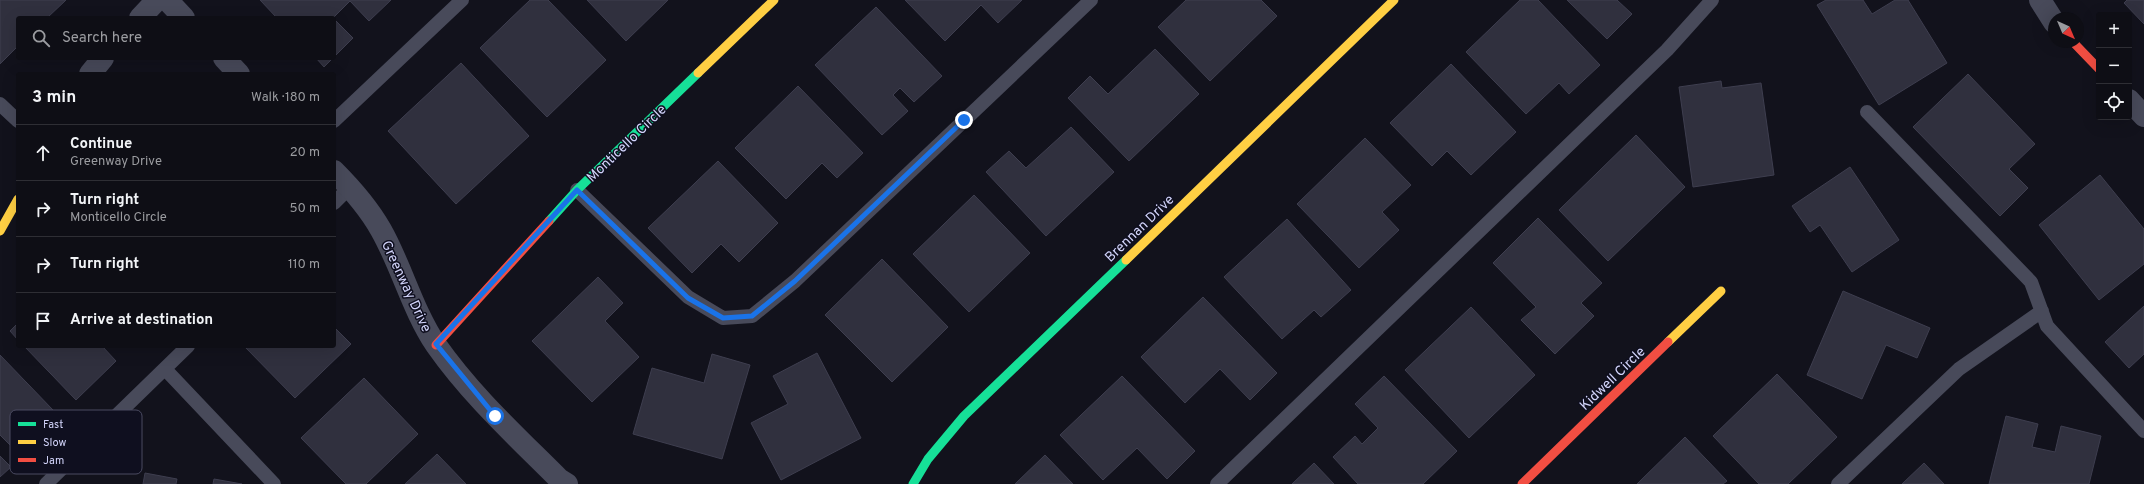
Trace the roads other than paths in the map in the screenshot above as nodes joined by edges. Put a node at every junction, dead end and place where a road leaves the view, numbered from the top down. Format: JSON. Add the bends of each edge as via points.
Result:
{"nodes":[{"id":1,"x":157,"y":0,"type":"edge"},
{"id":2,"x":167,"y":0,"type":"edge"},
{"id":3,"x":462,"y":0,"type":"edge"},
{"id":4,"x":774,"y":0,"type":"edge"},
{"id":5,"x":1091,"y":0,"type":"edge"},
{"id":6,"x":1394,"y":0,"type":"edge"},
{"id":7,"x":1712,"y":0,"type":"edge"},
{"id":8,"x":2040,"y":0,"type":"edge"},
{"id":9,"x":2048,"y":13,"type":"edge"},
{"id":10,"x":142,"y":16,"type":"edge"},
{"id":11,"x":182,"y":16,"type":"edge"},
{"id":12,"x":2079,"y":48,"type":"edge"},
{"id":13,"x":102,"y":60,"type":"edge"},
{"id":14,"x":226,"y":60,"type":"edge"},
{"id":15,"x":2096,"y":66,"type":"edge"},
{"id":16,"x":92,"y":72,"type":"edge"},
{"id":17,"x":237,"y":72,"type":"edge"},
{"id":18,"x":2132,"y":103,"type":"edge"},
{"id":19,"x":0,"y":104,"type":"edge"},
{"id":20,"x":1867,"y":112,"type":"dead end"},
{"id":21,"x":2144,"y":116,"type":"edge"},
{"id":22,"x":16,"y":119,"type":"edge"},
{"id":23,"x":336,"y":119,"type":"edge"},
{"id":24,"x":336,"y":172,"type":"edge"},
{"id":25,"x":350,"y":187,"type":"junction"},
{"id":26,"x":577,"y":190,"type":"junction"},
{"id":27,"x":336,"y":201,"type":"edge"},
{"id":28,"x":16,"y":203,"type":"edge"},
{"id":29,"x":0,"y":231,"type":"edge"},
{"id":30,"x":1721,"y":291,"type":"dead end"},
{"id":31,"x":2042,"y":311,"type":"junction"},
{"id":32,"x":436,"y":344,"type":"junction"},
{"id":33,"x":186,"y":348,"type":"edge"},
{"id":34,"x":165,"y":369,"type":"junction"},
{"id":35,"x":123,"y":410,"type":"edge"},
{"id":36,"x":2144,"y":432,"type":"edge"},
{"id":37,"x":56,"y":474,"type":"edge"},
{"id":38,"x":46,"y":484,"type":"edge"},
{"id":39,"x":274,"y":484,"type":"edge"},
{"id":40,"x":567,"y":484,"type":"edge"},
{"id":41,"x":913,"y":484,"type":"edge"},
{"id":42,"x":1217,"y":484,"type":"edge"},
{"id":43,"x":1522,"y":484,"type":"edge"},
{"id":44,"x":1838,"y":484,"type":"edge"}],
"edges":[{"from":1,"to":10,"type":"street"},
{"from":2,"to":11,"type":"street"},
{"from":3,"to":23,"type":"lane"},
{"from":4,"to":26,"type":"street","name":"Monticello Circle"},
{"from":5,"to":26,"type":"lane","via":[[801,276],[752,316],[723,318],[688,298]]},
{"from":6,"to":41,"type":"street","name":"Brennan Drive","via":[[964,416],[928,459]]},
{"from":7,"to":42,"type":"lane","via":[[1667,50]]},
{"from":8,"to":9,"type":"street"},
{"from":12,"to":15,"type":"street"},
{"from":13,"to":16,"type":"street"},
{"from":14,"to":17,"type":"street"},
{"from":18,"to":21,"type":"street"},
{"from":19,"to":22,"type":"lane"},
{"from":20,"to":31,"type":"lane","via":[[2031,282]]},
{"from":24,"to":25,"type":"street","name":"Greenway Drive"},
{"from":25,"to":27,"type":"lane"},
{"from":25,"to":32,"type":"street","name":"Greenway Drive","via":[[359,196],[381,231],[422,321]]},
{"from":26,"to":32,"type":"street","name":"Monticello Circle"},
{"from":28,"to":29,"type":"street"},
{"from":30,"to":43,"type":"street","name":"Kidwell Circle"},
{"from":31,"to":36,"type":"lane","via":[[2047,326]]},
{"from":31,"to":44,"type":"lane","via":[[1959,369]]},
{"from":32,"to":40,"type":"street","name":"Greenway Drive","via":[[490,411]]},
{"from":33,"to":34,"type":"lane"},
{"from":34,"to":35,"type":"lane"},
{"from":34,"to":39,"type":"lane"},
{"from":37,"to":38,"type":"lane"}]}
